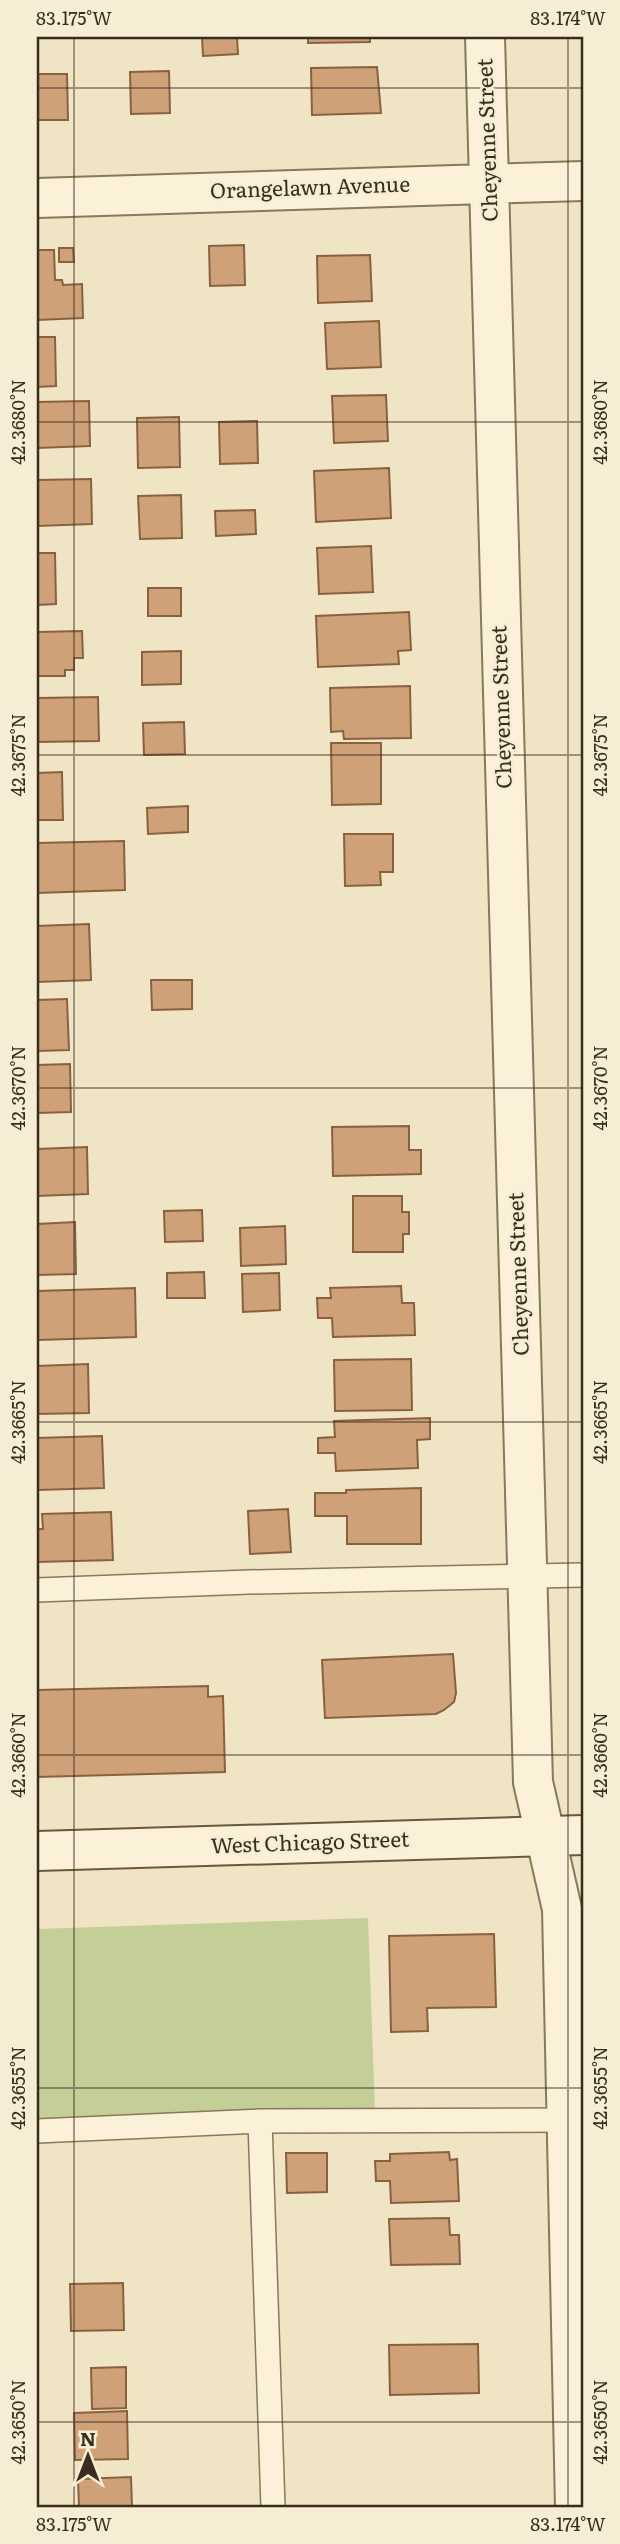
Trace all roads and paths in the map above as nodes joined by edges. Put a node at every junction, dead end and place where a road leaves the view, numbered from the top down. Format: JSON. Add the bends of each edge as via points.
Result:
{"nodes":[{"id":1,"x":485,"y":37,"type":"edge"},
{"id":2,"x":583,"y":181,"type":"edge"},
{"id":3,"x":489,"y":182,"type":"junction"},
{"id":4,"x":37,"y":198,"type":"edge"},
{"id":5,"x":583,"y":1575,"type":"edge"},
{"id":6,"x":528,"y":1576,"type":"junction"},
{"id":7,"x":37,"y":1590,"type":"edge"},
{"id":8,"x":583,"y":1835,"type":"edge"},
{"id":9,"x":546,"y":1836,"type":"junction"},
{"id":10,"x":37,"y":1851,"type":"edge"},
{"id":11,"x":260,"y":2120,"type":"junction"},
{"id":12,"x":575,"y":2120,"type":"edge"},
{"id":13,"x":37,"y":2131,"type":"edge"},
{"id":14,"x":273,"y":2507,"type":"edge"},
{"id":15,"x":575,"y":2507,"type":"edge"}],
"edges":[{"from":1,"to":3,"type":"street","name":"Cheyenne Street"},
{"from":2,"to":3,"type":"street","name":"Orangelawn Avenue"},
{"from":3,"to":4,"type":"street","name":"Orangelawn Avenue"},
{"from":3,"to":6,"type":"street","name":"Cheyenne Street"},
{"from":5,"to":6,"type":"lane"},
{"from":6,"to":7,"type":"lane"},
{"from":6,"to":9,"type":"street","name":"Cheyenne Street","via":[[533,1782]]},
{"from":8,"to":9,"type":"street","name":"West Chicago Street"},
{"from":9,"to":10,"type":"street","name":"West Chicago Street"},
{"from":9,"to":12,"type":"street","name":"Cheyenne Street","via":[[562,1909]]},
{"from":11,"to":12,"type":"lane"},
{"from":11,"to":13,"type":"lane"},
{"from":11,"to":14,"type":"lane"},
{"from":12,"to":15,"type":"street","name":"Cheyenne Street"}]}
